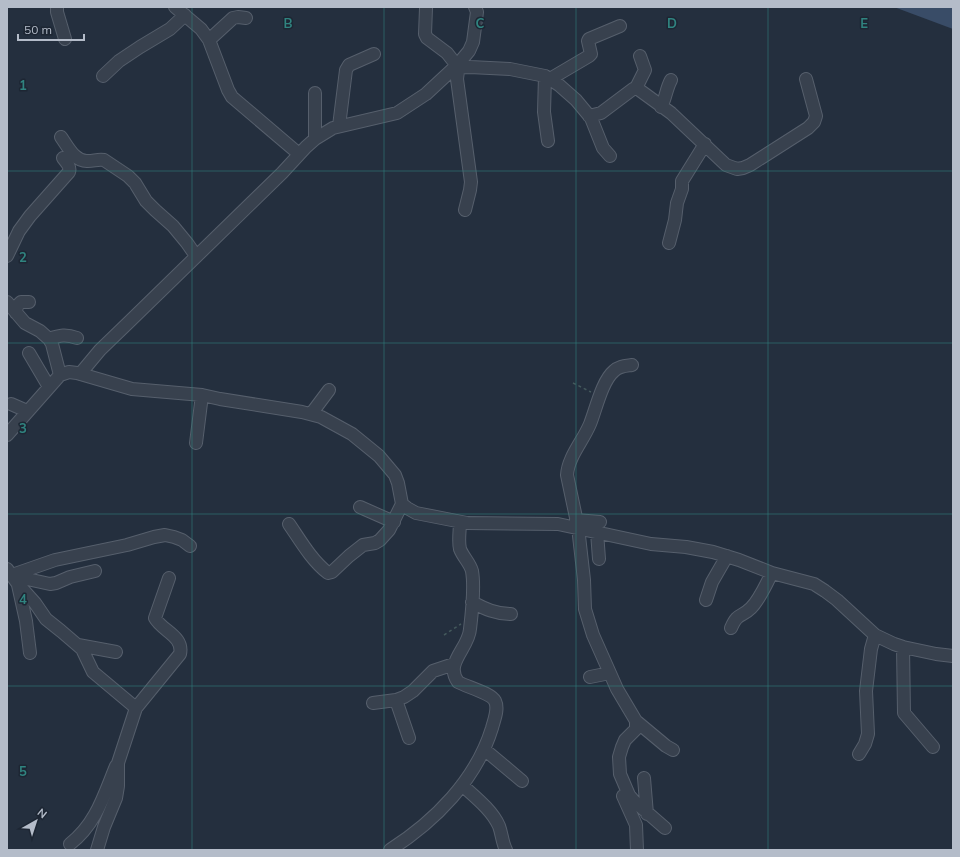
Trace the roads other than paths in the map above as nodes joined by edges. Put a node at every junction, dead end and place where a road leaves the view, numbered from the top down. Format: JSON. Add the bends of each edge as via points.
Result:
{"nodes":[{"id":1,"x":57,"y":7,"type":"edge"},
{"id":2,"x":426,"y":8,"type":"edge"},
{"id":3,"x":476,"y":8,"type":"edge"},
{"id":4,"x":180,"y":11,"type":"edge"},
{"id":5,"x":246,"y":18,"type":"dead end"},
{"id":6,"x":620,"y":26,"type":"dead end"},
{"id":7,"x":65,"y":39,"type":"dead end"},
{"id":8,"x":209,"y":40,"type":"junction"},
{"id":9,"x":374,"y":54,"type":"dead end"},
{"id":10,"x":640,"y":56,"type":"dead end"},
{"id":11,"x":458,"y":67,"type":"junction"},
{"id":12,"x":103,"y":76,"type":"dead end"},
{"id":13,"x":547,"y":77,"type":"junction"},
{"id":14,"x":806,"y":79,"type":"dead end"},
{"id":15,"x":671,"y":80,"type":"dead end"},
{"id":16,"x":636,"y":88,"type":"junction"},
{"id":17,"x":316,"y":93,"type":"dead end"},
{"id":18,"x":662,"y":107,"type":"junction"},
{"id":19,"x":589,"y":116,"type":"junction"},
{"id":20,"x":339,"y":126,"type":"junction"},
{"id":21,"x":61,"y":137,"type":"dead end"},
{"id":22,"x":315,"y":139,"type":"junction"},
{"id":23,"x":548,"y":141,"type":"dead end"},
{"id":24,"x":705,"y":144,"type":"junction"},
{"id":25,"x":299,"y":154,"type":"junction"},
{"id":26,"x":610,"y":156,"type":"dead end"},
{"id":27,"x":63,"y":158,"type":"dead end"},
{"id":28,"x":465,"y":210,"type":"dead end"},
{"id":29,"x":669,"y":243,"type":"dead end"},
{"id":30,"x":7,"y":256,"type":"edge"},
{"id":31,"x":196,"y":256,"type":"junction"},
{"id":32,"x":7,"y":302,"type":"edge"},
{"id":33,"x":29,"y":302,"type":"dead end"},
{"id":34,"x":16,"y":312,"type":"junction"},
{"id":35,"x":77,"y":338,"type":"dead end"},
{"id":36,"x":49,"y":339,"type":"junction"},
{"id":37,"x":29,"y":353,"type":"dead end"},
{"id":38,"x":632,"y":365,"type":"dead end"},
{"id":39,"x":80,"y":374,"type":"junction"},
{"id":40,"x":60,"y":375,"type":"junction"},
{"id":41,"x":49,"y":387,"type":"junction"},
{"id":42,"x":329,"y":390,"type":"dead end"},
{"id":43,"x":202,"y":395,"type":"junction"},
{"id":44,"x":11,"y":404,"type":"dead end"},
{"id":45,"x":27,"y":411,"type":"junction"},
{"id":46,"x":311,"y":414,"type":"junction"},
{"id":47,"x":7,"y":435,"type":"edge"},
{"id":48,"x":196,"y":443,"type":"dead end"},
{"id":49,"x":402,"y":504,"type":"junction"},
{"id":50,"x":360,"y":507,"type":"dead end"},
{"id":51,"x":394,"y":522,"type":"junction"},
{"id":52,"x":460,"y":522,"type":"junction"},
{"id":53,"x":289,"y":524,"type":"dead end"},
{"id":54,"x":577,"y":524,"type":"junction"},
{"id":55,"x":599,"y":527,"type":"junction"},
{"id":56,"x":190,"y":546,"type":"dead end"},
{"id":57,"x":727,"y":556,"type":"junction"},
{"id":58,"x":599,"y":558,"type":"dead end"},
{"id":59,"x":95,"y":571,"type":"dead end"},
{"id":60,"x":772,"y":573,"type":"junction"},
{"id":61,"x":14,"y":575,"type":"edge"},
{"id":62,"x":169,"y":578,"type":"dead end"},
{"id":63,"x":706,"y":600,"type":"dead end"},
{"id":64,"x":472,"y":602,"type":"junction"},
{"id":65,"x":511,"y":614,"type":"dead end"},
{"id":66,"x":731,"y":628,"type":"dead end"},
{"id":67,"x":875,"y":635,"type":"junction"},
{"id":68,"x":78,"y":645,"type":"junction"},
{"id":69,"x":903,"y":648,"type":"junction"},
{"id":70,"x":116,"y":652,"type":"dead end"},
{"id":71,"x":30,"y":653,"type":"dead end"},
{"id":72,"x":953,"y":656,"type":"edge"},
{"id":73,"x":454,"y":664,"type":"junction"},
{"id":74,"x":610,"y":673,"type":"junction"},
{"id":75,"x":590,"y":677,"type":"dead end"},
{"id":76,"x":396,"y":700,"type":"junction"},
{"id":77,"x":373,"y":703,"type":"dead end"},
{"id":78,"x":136,"y":708,"type":"junction"},
{"id":79,"x":636,"y":721,"type":"junction"},
{"id":80,"x":409,"y":738,"type":"dead end"},
{"id":81,"x":933,"y":747,"type":"dead end"},
{"id":82,"x":484,"y":749,"type":"junction"},
{"id":83,"x":673,"y":750,"type":"dead end"},
{"id":84,"x":859,"y":754,"type":"dead end"},
{"id":85,"x":119,"y":759,"type":"junction"},
{"id":86,"x":619,"y":764,"type":"junction"},
{"id":87,"x":644,"y":778,"type":"dead end"},
{"id":88,"x":522,"y":781,"type":"dead end"},
{"id":89,"x":462,"y":785,"type":"junction"},
{"id":90,"x":647,"y":814,"type":"junction"},
{"id":91,"x":664,"y":828,"type":"dead end"},
{"id":92,"x":70,"y":844,"type":"dead end"},
{"id":93,"x":97,"y":850,"type":"edge"},
{"id":94,"x":390,"y":850,"type":"edge"},
{"id":95,"x":506,"y":850,"type":"edge"},
{"id":96,"x":637,"y":850,"type":"edge"}],
"edges":[{"from":1,"to":7,"type":"street"},
{"from":2,"to":11,"type":"street","via":[[427,38],[447,53]]},
{"from":3,"to":11,"type":"street","via":[[473,42]]},
{"from":4,"to":8,"type":"street","via":[[201,29]]},
{"from":4,"to":12,"type":"street","via":[[170,29],[119,61]]},
{"from":5,"to":8,"type":"street","via":[[233,18]]},
{"from":6,"to":13,"type":"street","via":[[589,38],[589,56]]},
{"from":8,"to":25,"type":"street","via":[[232,97]]},
{"from":9,"to":20,"type":"street","via":[[349,65],[346,70]]},
{"from":10,"to":16,"type":"street","via":[[645,70]]},
{"from":11,"to":13,"type":"street","via":[[510,69]]},
{"from":11,"to":20,"type":"street","via":[[426,94],[397,113]]},
{"from":11,"to":28,"type":"street","via":[[460,106],[471,182]]},
{"from":13,"to":19,"type":"street","via":[[576,100]]},
{"from":13,"to":23,"type":"street","via":[[544,112]]},
{"from":14,"to":24,"type":"street","via":[[816,116],[808,128],[788,142],[750,165],[737,169],[726,165]]},
{"from":15,"to":18,"type":"street","via":[[666,88]]},
{"from":16,"to":18,"type":"street"},
{"from":16,"to":19,"type":"street","via":[[601,113]]},
{"from":17,"to":22,"type":"street"},
{"from":18,"to":24,"type":"street"},
{"from":19,"to":26,"type":"street","via":[[603,148]]},
{"from":20,"to":22,"type":"street"},
{"from":21,"to":31,"type":"street","via":[[79,160],[104,160],[128,176],[146,201],[173,226]]},
{"from":22,"to":25,"type":"street"},
{"from":24,"to":29,"type":"street","via":[[682,181]]},
{"from":25,"to":31,"type":"street"},
{"from":27,"to":30,"type":"street","via":[[70,169],[69,172],[30,216],[19,231]]},
{"from":31,"to":39,"type":"street","via":[[100,350]]},
{"from":32,"to":34,"type":"street"},
{"from":33,"to":34,"type":"street","via":[[21,302]]},
{"from":34,"to":36,"type":"street","via":[[25,323]]},
{"from":35,"to":36,"type":"street","via":[[61,335]]},
{"from":36,"to":40,"type":"street"},
{"from":37,"to":41,"type":"street"},
{"from":38,"to":54,"type":"street","via":[[620,367],[610,376],[590,425],[567,470]]},
{"from":39,"to":40,"type":"street","via":[[69,372]]},
{"from":39,"to":43,"type":"street","via":[[132,389]]},
{"from":40,"to":41,"type":"street"},
{"from":41,"to":45,"type":"street"},
{"from":42,"to":46,"type":"street"},
{"from":43,"to":46,"type":"street"},
{"from":43,"to":48,"type":"street"},
{"from":44,"to":45,"type":"street"},
{"from":45,"to":47,"type":"street"},
{"from":46,"to":49,"type":"street","via":[[352,434],[379,456],[395,475]]},
{"from":49,"to":51,"type":"street"},
{"from":49,"to":52,"type":"street","via":[[416,513]]},
{"from":50,"to":51,"type":"street"},
{"from":51,"to":53,"type":"street","via":[[380,540],[363,545],[328,573]]},
{"from":52,"to":54,"type":"street"},
{"from":52,"to":64,"type":"street","via":[[460,550],[472,572]]},
{"from":54,"to":55,"type":"street"},
{"from":54,"to":74,"type":"street","via":[[585,609],[593,635]]},
{"from":55,"to":57,"type":"street","via":[[651,544],[701,549]]},
{"from":55,"to":58,"type":"street"},
{"from":56,"to":61,"type":"street","via":[[182,540],[165,535],[55,560]]},
{"from":57,"to":60,"type":"street"},
{"from":57,"to":63,"type":"street","via":[[712,582]]},
{"from":59,"to":61,"type":"street","via":[[50,584]]},
{"from":60,"to":66,"type":"street","via":[[756,602],[737,617]]},
{"from":60,"to":67,"type":"street","via":[[804,580],[825,590]]},
{"from":61,"to":68,"type":"street","via":[[46,619]]},
{"from":61,"to":71,"type":"street","via":[[26,621]]},
{"from":62,"to":78,"type":"street","via":[[155,618],[174,635],[180,646],[180,654]]},
{"from":64,"to":65,"type":"street","via":[[491,612]]},
{"from":64,"to":73,"type":"street","via":[[469,636]]},
{"from":67,"to":69,"type":"street"},
{"from":67,"to":84,"type":"street","via":[[870,649],[866,691],[868,734]]},
{"from":68,"to":70,"type":"street"},
{"from":68,"to":78,"type":"street","via":[[93,672]]},
{"from":69,"to":72,"type":"street"},
{"from":69,"to":81,"type":"street","via":[[904,713]]},
{"from":73,"to":76,"type":"street","via":[[433,671],[413,691]]},
{"from":73,"to":82,"type":"street","via":[[453,671],[458,682],[488,695],[497,706]]},
{"from":74,"to":75,"type":"street"},
{"from":74,"to":79,"type":"street"},
{"from":76,"to":77,"type":"street"},
{"from":76,"to":80,"type":"street"},
{"from":78,"to":85,"type":"street"},
{"from":79,"to":83,"type":"street"},
{"from":79,"to":86,"type":"street","via":[[636,729],[622,747]]},
{"from":82,"to":88,"type":"street"},
{"from":82,"to":89,"type":"street"},
{"from":85,"to":92,"type":"street","via":[[90,824]]},
{"from":85,"to":93,"type":"street","via":[[116,798]]},
{"from":86,"to":90,"type":"street","via":[[620,774],[629,795]]},
{"from":86,"to":96,"type":"street","via":[[618,782],[636,825]]},
{"from":87,"to":90,"type":"street"},
{"from":89,"to":94,"type":"street","via":[[452,798],[414,833]]},
{"from":89,"to":95,"type":"street","via":[[495,818]]},
{"from":90,"to":91,"type":"street"}]}
